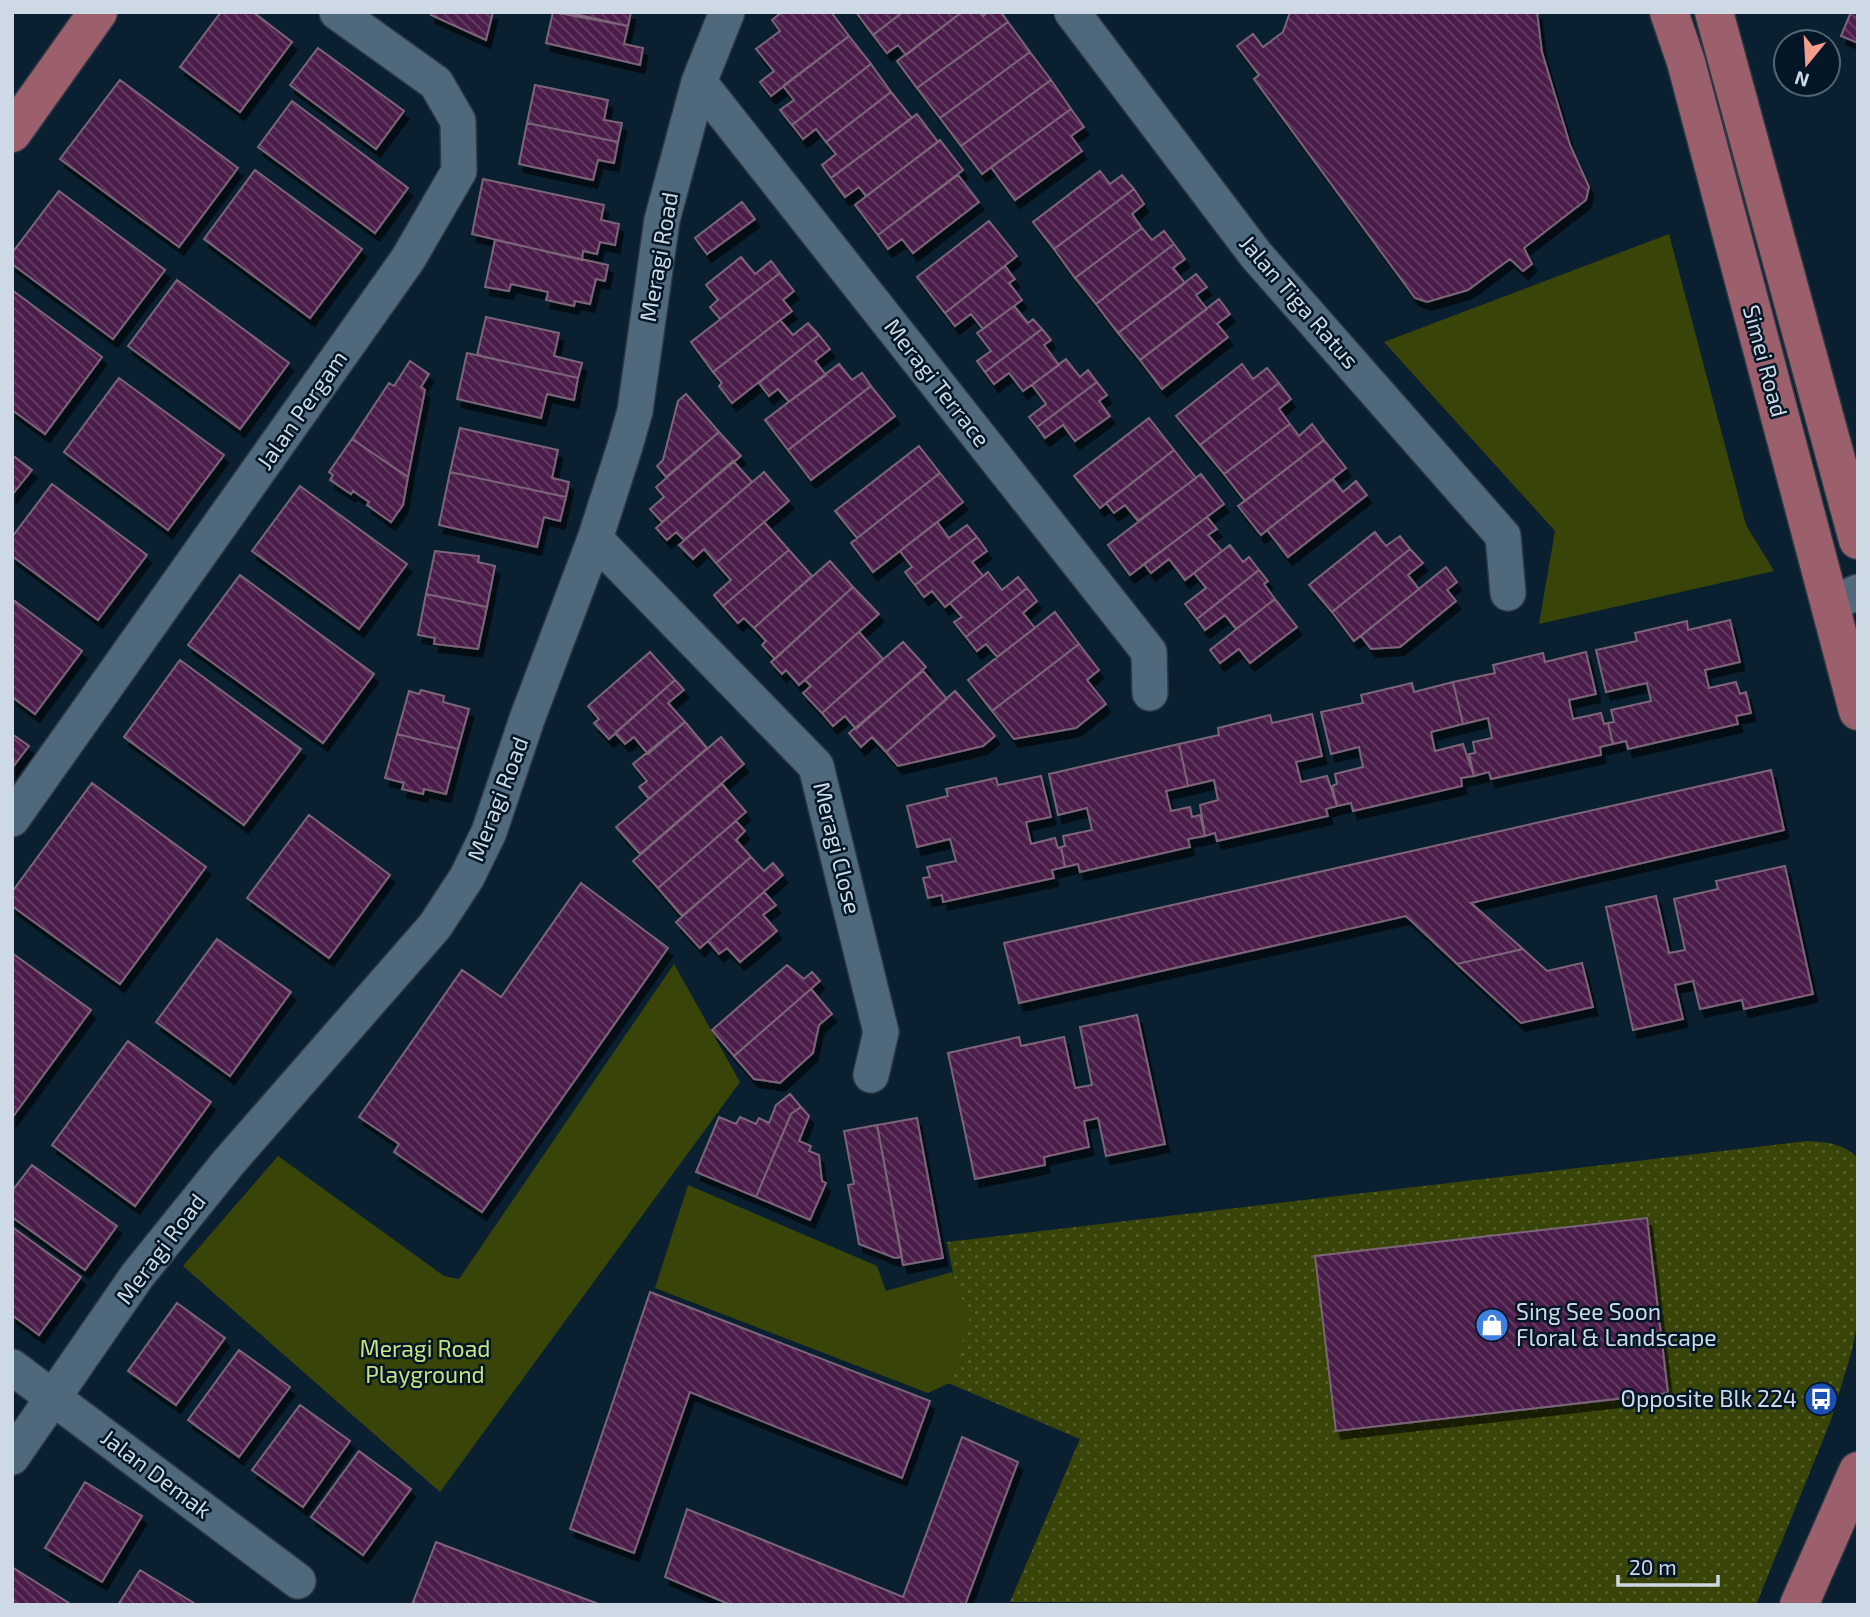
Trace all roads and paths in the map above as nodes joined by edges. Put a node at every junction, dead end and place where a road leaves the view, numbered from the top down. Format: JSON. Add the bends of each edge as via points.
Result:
{"nodes":[{"id":1,"x":98,"y":12,"type":"edge"},
{"id":2,"x":337,"y":12,"type":"edge"},
{"id":3,"x":727,"y":12,"type":"edge"},
{"id":4,"x":1072,"y":12,"type":"edge"},
{"id":5,"x":1669,"y":12,"type":"edge"},
{"id":6,"x":1714,"y":12,"type":"edge"},
{"id":7,"x":699,"y":82,"type":"junction"},
{"id":8,"x":12,"y":133,"type":"edge"},
{"id":9,"x":595,"y":539,"type":"junction"},
{"id":10,"x":1858,"y":540,"type":"edge"},
{"id":11,"x":1508,"y":593,"type":"dead end"},
{"id":12,"x":1844,"y":598,"type":"edge"},
{"id":13,"x":1150,"y":693,"type":"dead end"},
{"id":14,"x":1858,"y":711,"type":"edge"},
{"id":15,"x":12,"y":819,"type":"edge"},
{"id":16,"x":871,"y":1074,"type":"dead end"},
{"id":17,"x":12,"y":1367,"type":"edge"},
{"id":18,"x":55,"y":1398,"type":"junction"},
{"id":19,"x":12,"y":1457,"type":"edge"},
{"id":20,"x":1858,"y":1472,"type":"edge"},
{"id":21,"x":298,"y":1581,"type":"dead end"},
{"id":22,"x":1799,"y":1605,"type":"edge"}],
"edges":[{"from":1,"to":8,"type":"main road"},
{"from":2,"to":15,"type":"street","name":"Jalan Pergam","via":[[436,83],[458,121],[459,171],[408,259]]},
{"from":3,"to":7,"type":"street","name":"Meragi Road"},
{"from":4,"to":11,"type":"street","name":"Jalan Tiga Ratus","via":[[1256,255],[1503,536]]},
{"from":5,"to":12,"type":"main road","name":"Simei Road"},
{"from":6,"to":10,"type":"main road","name":"Simei Road"},
{"from":7,"to":9,"type":"street","name":"Meragi Road","via":[[662,220],[635,411]]},
{"from":7,"to":13,"type":"street","name":"Meragi Terrace","via":[[1149,652]]},
{"from":9,"to":16,"type":"street","name":"Meragi Close","via":[[816,766],[881,1032]]},
{"from":9,"to":18,"type":"street","name":"Meragi Road","via":[[489,832],[467,877],[435,926],[228,1163],[137,1276]]},
{"from":12,"to":14,"type":"main road","name":"Simei Road"},
{"from":17,"to":18,"type":"street","name":"Jalan Demak"},
{"from":18,"to":19,"type":"street","name":"Meragi Road"},
{"from":18,"to":21,"type":"street","name":"Jalan Demak"},
{"from":20,"to":22,"type":"main road"}]}
